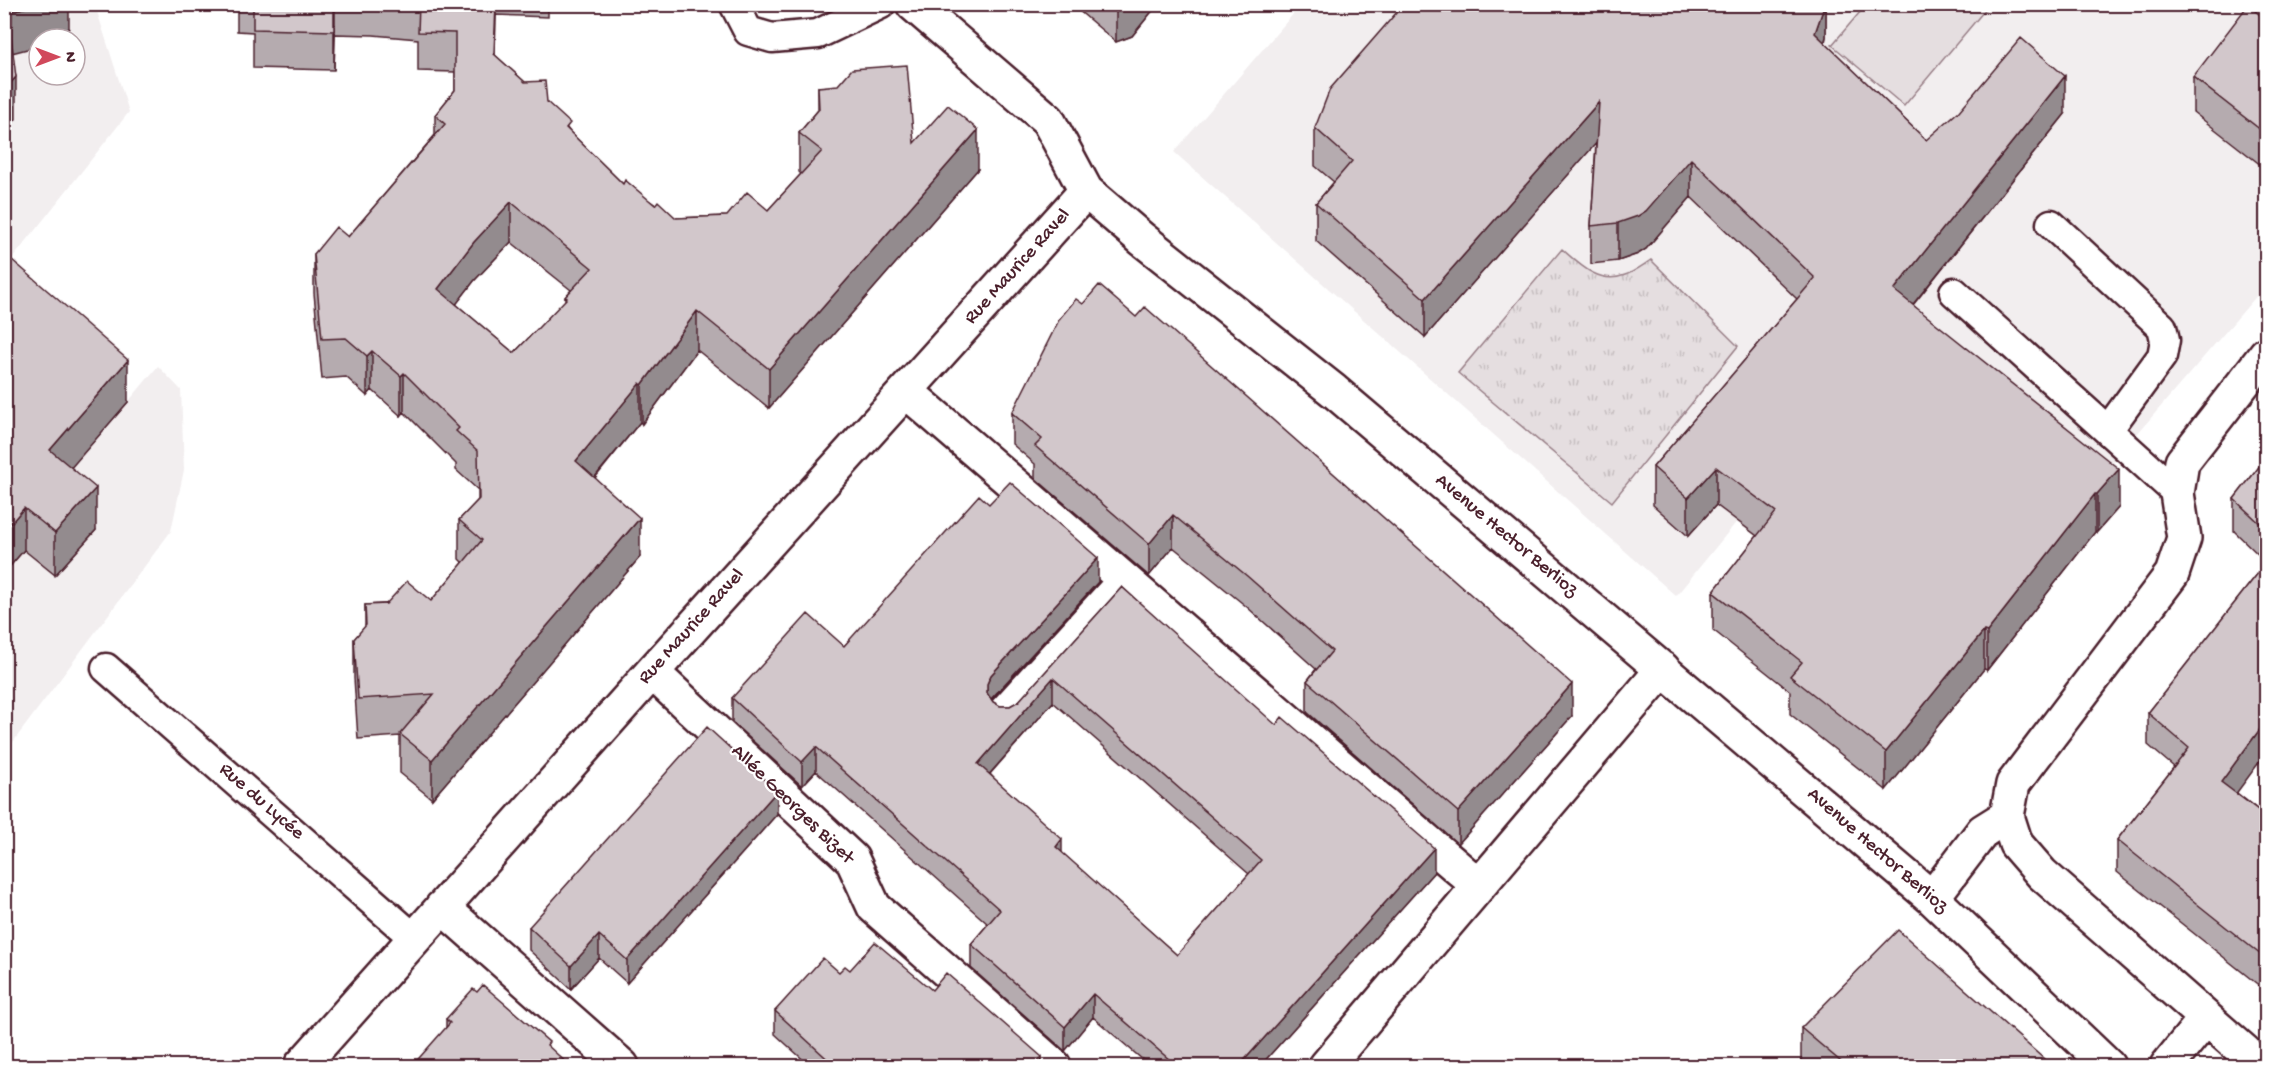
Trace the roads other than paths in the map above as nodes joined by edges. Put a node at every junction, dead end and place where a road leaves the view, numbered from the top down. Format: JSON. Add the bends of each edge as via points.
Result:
{"nodes":[{"id":1,"x":734,"y":4,"type":"edge"},
{"id":2,"x":881,"y":4,"type":"edge"},
{"id":3,"x":913,"y":4,"type":"edge"},
{"id":4,"x":1086,"y":191,"type":"junction"},
{"id":5,"x":2052,"y":224,"type":"dead end"},
{"id":6,"x":1954,"y":292,"type":"dead end"},
{"id":7,"x":2266,"y":354,"type":"edge"},
{"id":8,"x":906,"y":391,"type":"junction"},
{"id":9,"x":2108,"y":430,"type":"junction"},
{"id":10,"x":2177,"y":493,"type":"junction"},
{"id":11,"x":1125,"y":580,"type":"junction"},
{"id":12,"x":106,"y":668,"type":"dead end"},
{"id":13,"x":1663,"y":669,"type":"junction"},
{"id":14,"x":652,"y":672,"type":"junction"},
{"id":15,"x":1005,"y":712,"type":"edge"},
{"id":16,"x":2007,"y":816,"type":"junction"},
{"id":17,"x":1479,"y":886,"type":"junction"},
{"id":18,"x":1932,"y":898,"type":"junction"},
{"id":19,"x":442,"y":907,"type":"junction"},
{"id":20,"x":414,"y":938,"type":"junction"},
{"id":21,"x":2206,"y":1018,"type":"junction"},
{"id":22,"x":2245,"y":1052,"type":"dead end"},
{"id":23,"x":301,"y":1066,"type":"edge"},
{"id":24,"x":622,"y":1066,"type":"edge"},
{"id":25,"x":1054,"y":1066,"type":"edge"},
{"id":26,"x":1326,"y":1066,"type":"edge"},
{"id":27,"x":2108,"y":1066,"type":"edge"},
{"id":28,"x":2167,"y":1066,"type":"edge"}],
"edges":[{"from":1,"to":2,"type":"lane","via":[[748,31],[772,38],[819,34]]},
{"from":3,"to":4,"type":"street","name":"Avenue Hector Berlioz","via":[[1048,120]]},
{"from":4,"to":8,"type":"street","name":"Rue Maurice Ravel"},
{"from":4,"to":13,"type":"street","name":"Avenue Hector Berlioz","via":[[1334,391]]},
{"from":5,"to":9,"type":"lane","via":[[2162,327],[2162,356]]},
{"from":6,"to":9,"type":"lane"},
{"from":7,"to":10,"type":"street","via":[[2182,462]]},
{"from":8,"to":11,"type":"street"},
{"from":8,"to":14,"type":"street","name":"Rue Maurice Ravel"},
{"from":9,"to":10,"type":"lane"},
{"from":10,"to":16,"type":"street","via":[[2184,538],[2172,574],[2013,784]]},
{"from":11,"to":15,"type":"street"},
{"from":11,"to":17,"type":"street"},
{"from":12,"to":20,"type":"lane","name":"Rue du Lycée"},
{"from":13,"to":17,"type":"street"},
{"from":13,"to":18,"type":"street","name":"Avenue Hector Berlioz"},
{"from":14,"to":19,"type":"street","name":"Rue Maurice Ravel"},
{"from":14,"to":25,"type":"street","name":"Allée Georges Bizet","via":[[852,859],[874,908]]},
{"from":16,"to":18,"type":"street","via":[[1983,831]]},
{"from":16,"to":21,"type":"street","via":[[2016,844],[2042,874]]},
{"from":17,"to":26,"type":"street"},
{"from":18,"to":27,"type":"street","name":"Avenue Hector Berlioz"},
{"from":19,"to":20,"type":"street","name":"Rue Maurice Ravel"},
{"from":19,"to":24,"type":"street"},
{"from":20,"to":23,"type":"street","name":"Rue Maurice Ravel"},
{"from":21,"to":22,"type":"street"},
{"from":21,"to":28,"type":"street"}]}
